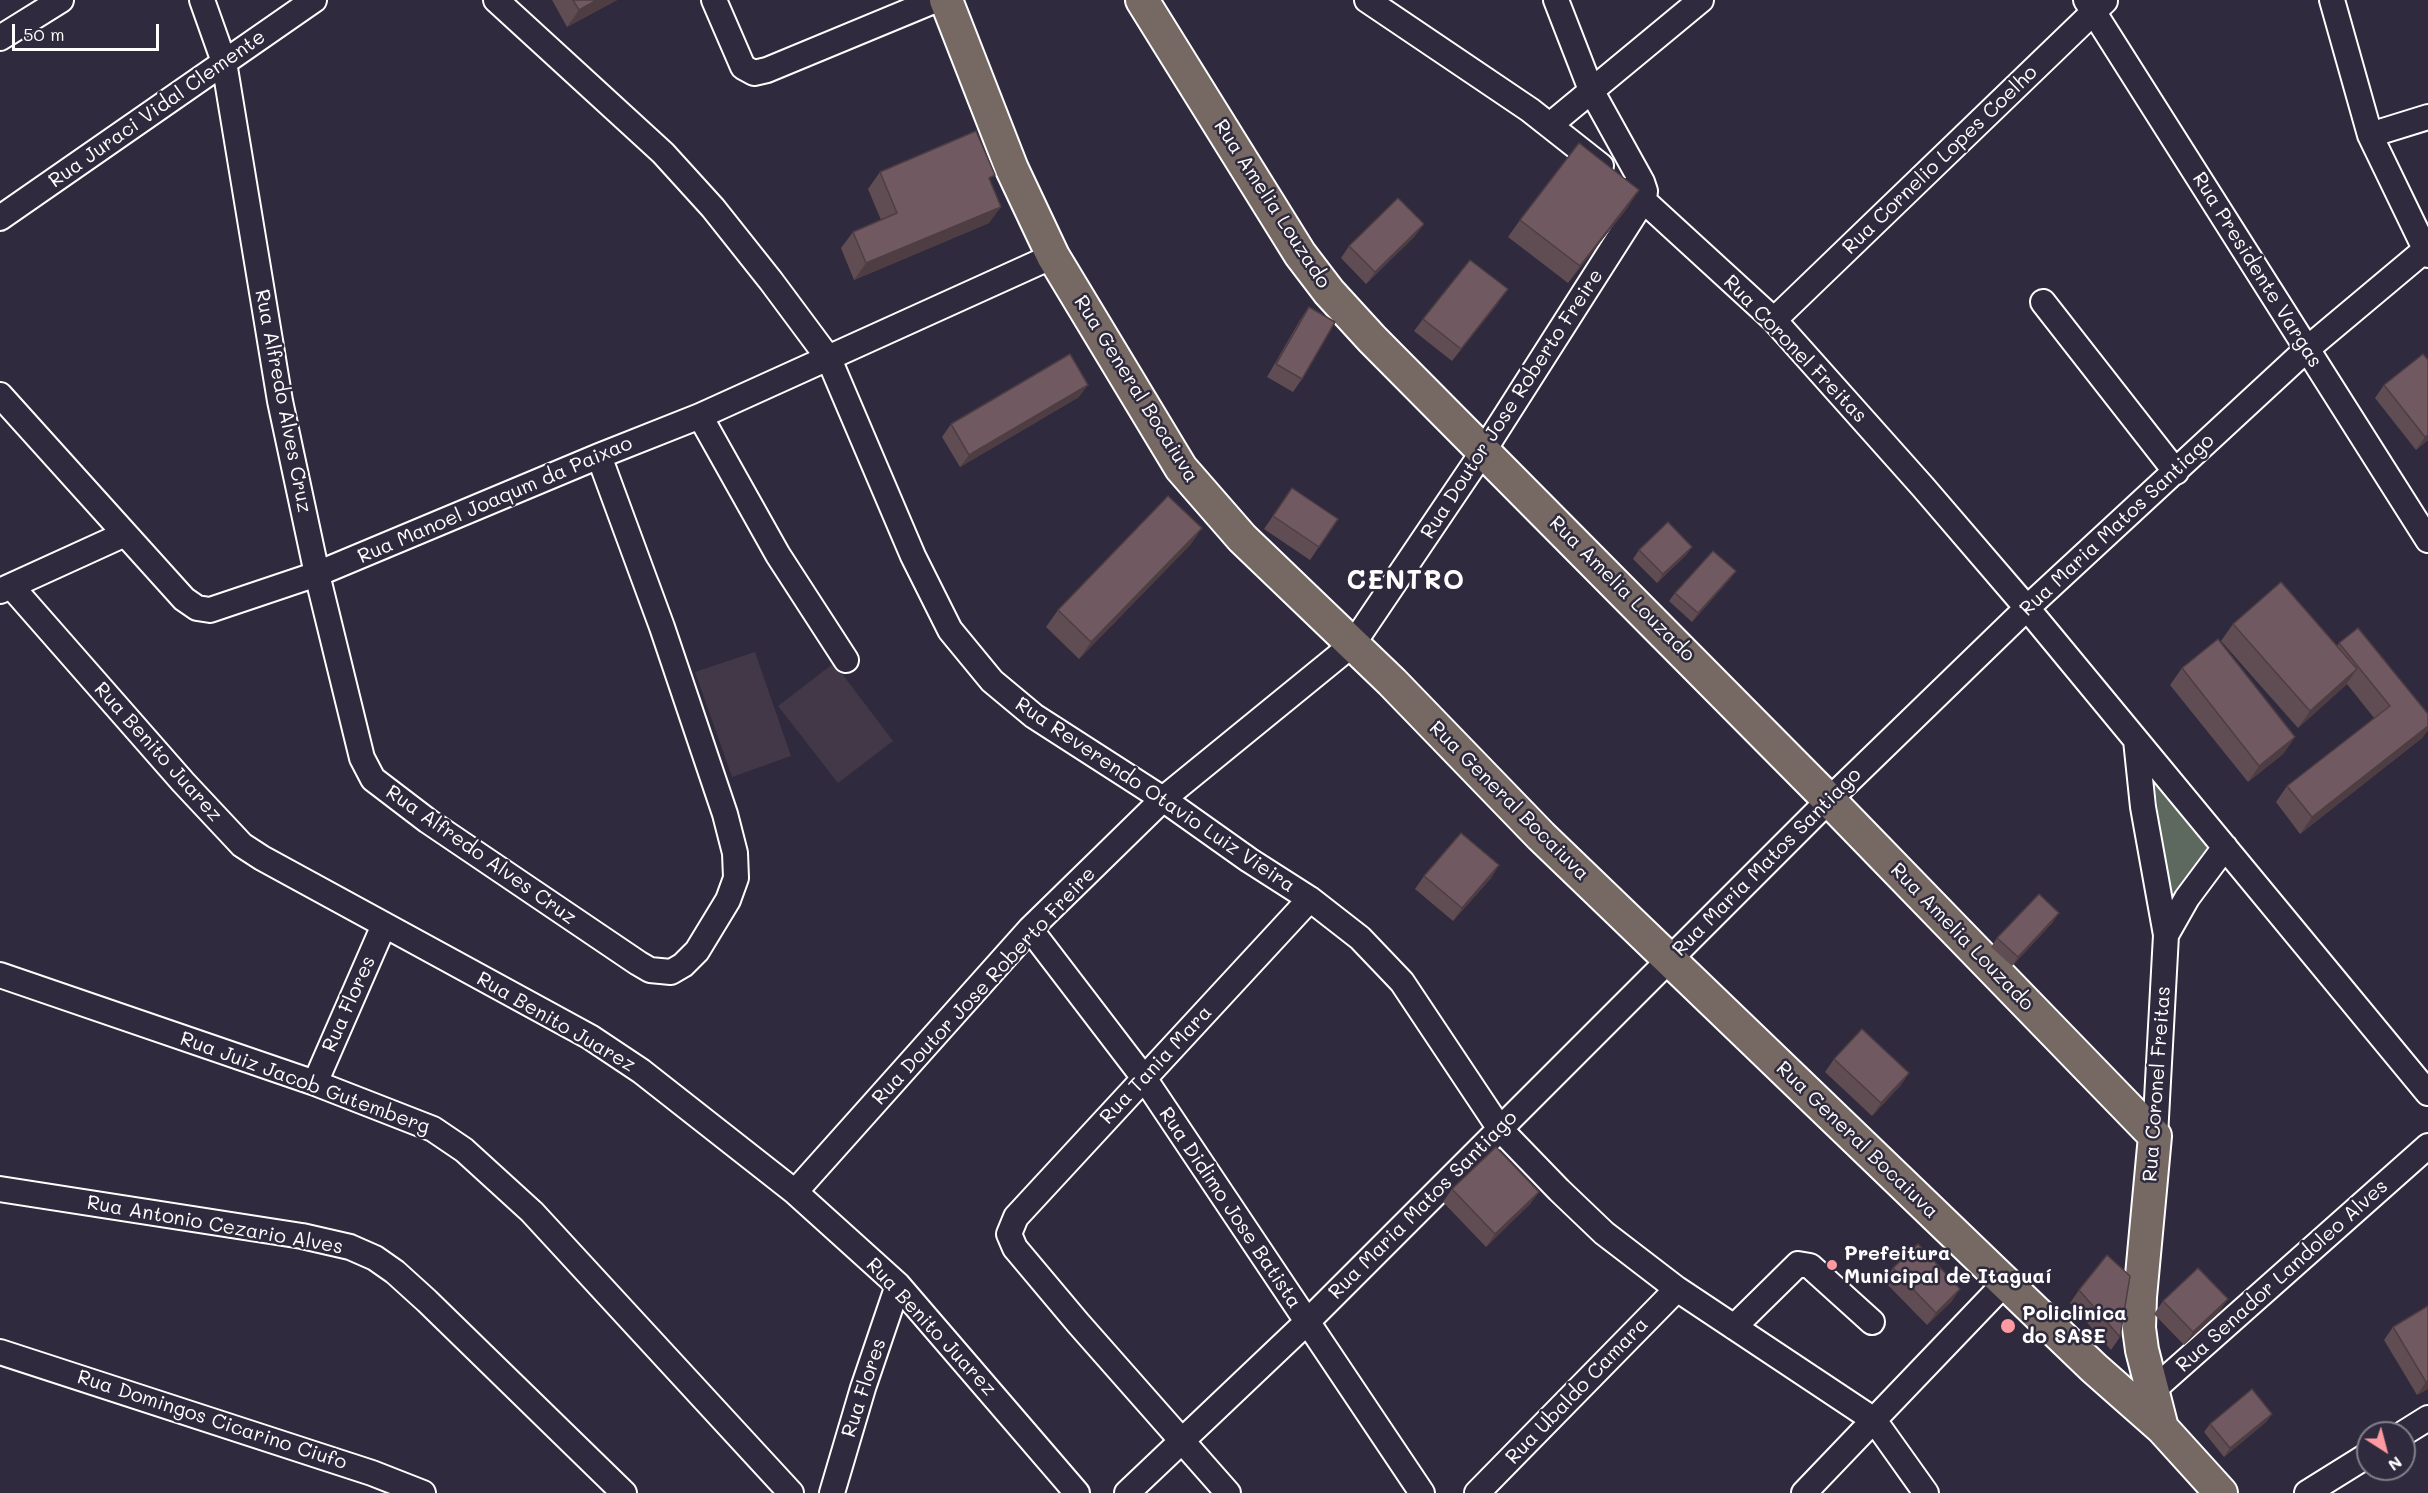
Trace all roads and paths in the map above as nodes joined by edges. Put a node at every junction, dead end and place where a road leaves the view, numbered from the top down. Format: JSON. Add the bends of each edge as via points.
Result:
{"nodes":[{"id":1,"x":61,"y":0,"type":"edge"},
{"id":2,"x":202,"y":0,"type":"edge"},
{"id":3,"x":314,"y":0,"type":"edge"},
{"id":4,"x":496,"y":0,"type":"edge"},
{"id":5,"x":714,"y":0,"type":"edge"},
{"id":6,"x":936,"y":0,"type":"edge"},
{"id":7,"x":946,"y":0,"type":"edge"},
{"id":8,"x":1142,"y":0,"type":"edge"},
{"id":9,"x":1368,"y":0,"type":"edge"},
{"id":10,"x":1556,"y":0,"type":"edge"},
{"id":11,"x":1701,"y":0,"type":"edge"},
{"id":12,"x":2332,"y":0,"type":"edge"},
{"id":13,"x":2095,"y":4,"type":"edge"},
{"id":14,"x":0,"y":38,"type":"edge"},
{"id":15,"x":225,"y":62,"type":"junction"},
{"id":16,"x":1591,"y":90,"type":"junction"},
{"id":17,"x":2428,"y":117,"type":"edge"},
{"id":18,"x":1550,"y":125,"type":"junction"},
{"id":19,"x":2370,"y":135,"type":"junction"},
{"id":20,"x":1644,"y":199,"type":"junction"},
{"id":21,"x":0,"y":218,"type":"edge"},
{"id":22,"x":2426,"y":252,"type":"edge"},
{"id":23,"x":1053,"y":256,"type":"junction"},
{"id":24,"x":2043,"y":302,"type":"dead end"},
{"id":25,"x":1774,"y":320,"type":"junction"},
{"id":26,"x":2307,"y":349,"type":"junction"},
{"id":27,"x":829,"y":358,"type":"junction"},
{"id":28,"x":0,"y":395,"type":"edge"},
{"id":29,"x":700,"y":416,"type":"junction"},
{"id":30,"x":1484,"y":450,"type":"junction"},
{"id":31,"x":599,"y":456,"type":"junction"},
{"id":32,"x":2176,"y":471,"type":"junction"},
{"id":33,"x":125,"y":534,"type":"junction"},
{"id":34,"x":2428,"y":540,"type":"edge"},
{"id":35,"x":317,"y":574,"type":"junction"},
{"id":36,"x":6,"y":589,"type":"edge"},
{"id":37,"x":2027,"y":608,"type":"junction"},
{"id":38,"x":1353,"y":644,"type":"junction"},
{"id":39,"x":846,"y":660,"type":"dead end"},
{"id":40,"x":2136,"y":740,"type":"junction"},
{"id":41,"x":1163,"y":799,"type":"junction"},
{"id":42,"x":1829,"y":800,"type":"junction"},
{"id":43,"x":2225,"y":847,"type":"junction"},
{"id":44,"x":1310,"y":899,"type":"junction"},
{"id":45,"x":384,"y":925,"type":"junction"},
{"id":46,"x":1030,"y":929,"type":"junction"},
{"id":47,"x":2166,"y":935,"type":"junction"},
{"id":48,"x":1671,"y":958,"type":"junction"},
{"id":49,"x":0,"y":975,"type":"edge"},
{"id":50,"x":1144,"y":1078,"type":"junction"},
{"id":51,"x":315,"y":1083,"type":"junction"},
{"id":52,"x":2428,"y":1093,"type":"edge"},
{"id":53,"x":1500,"y":1129,"type":"junction"},
{"id":54,"x":2155,"y":1136,"type":"junction"},
{"id":55,"x":2428,"y":1146,"type":"edge"},
{"id":56,"x":0,"y":1189,"type":"edge"},
{"id":57,"x":795,"y":1192,"type":"junction"},
{"id":58,"x":2005,"y":1282,"type":"junction"},
{"id":59,"x":898,"y":1285,"type":"junction"},
{"id":60,"x":1677,"y":1289,"type":"junction"},
{"id":61,"x":1872,"y":1322,"type":"dead end"},
{"id":62,"x":1306,"y":1323,"type":"junction"},
{"id":63,"x":1734,"y":1327,"type":"junction"},
{"id":64,"x":2142,"y":1350,"type":"junction"},
{"id":65,"x":0,"y":1352,"type":"edge"},
{"id":66,"x":2094,"y":1368,"type":"junction"},
{"id":67,"x":2144,"y":1398,"type":"junction"},
{"id":68,"x":1874,"y":1419,"type":"junction"},
{"id":69,"x":1183,"y":1441,"type":"junction"},
{"id":70,"x":2356,"y":1462,"type":"edge"},
{"id":71,"x":423,"y":1493,"type":"edge"},
{"id":72,"x":624,"y":1493,"type":"edge"},
{"id":73,"x":791,"y":1493,"type":"edge"},
{"id":74,"x":832,"y":1493,"type":"edge"},
{"id":75,"x":1077,"y":1493,"type":"edge"},
{"id":76,"x":1127,"y":1493,"type":"edge"},
{"id":77,"x":1228,"y":1493,"type":"edge"},
{"id":78,"x":1422,"y":1493,"type":"edge"},
{"id":79,"x":1477,"y":1493,"type":"edge"},
{"id":80,"x":1804,"y":1493,"type":"edge"},
{"id":81,"x":1926,"y":1493,"type":"edge"},
{"id":82,"x":2221,"y":1493,"type":"edge"},
{"id":83,"x":2307,"y":1493,"type":"edge"}],
"edges":[{"from":1,"to":14,"type":"street"},
{"from":2,"to":15,"type":"street","name":"Rua Alfredo Alves Cruz"},
{"from":3,"to":15,"type":"street","name":"Rua Juraci Vidal Clemente"},
{"from":4,"to":27,"type":"street","name":"Rua Reverendo Otavio Luiz Vieira","via":[[663,153],[713,208]]},
{"from":5,"to":6,"type":"street","via":[[743,67],[754,73]]},
{"from":7,"to":23,"type":"main road","name":"Rua General Bocaiuva","via":[[1012,169]]},
{"from":8,"to":30,"type":"main road","name":"Rua Amelia Louzado","via":[[1300,254],[1372,339]]},
{"from":9,"to":18,"type":"street","name":"Rua Coronel Freitas"},
{"from":10,"to":16,"type":"street"},
{"from":11,"to":16,"type":"street"},
{"from":12,"to":19,"type":"street"},
{"from":13,"to":25,"type":"street","name":"Rua Cornelio Lopes Coelho"},
{"from":13,"to":26,"type":"street","name":"Rua Presidente Vargas"},
{"from":15,"to":21,"type":"street","name":"Rua Juraci Vidal Clemente"},
{"from":15,"to":35,"type":"street","name":"Rua Alfredo Alves Cruz","via":[[280,401]]},
{"from":16,"to":18,"type":"street"},
{"from":16,"to":20,"type":"street","via":[[1642,182]]},
{"from":17,"to":19,"type":"street"},
{"from":18,"to":20,"type":"street","name":"Rua Coronel Freitas"},
{"from":19,"to":22,"type":"street"},
{"from":20,"to":25,"type":"street","name":"Rua Coronel Freitas"},
{"from":20,"to":30,"type":"street","name":"Rua Doutor Jose Roberto Freire"},
{"from":22,"to":26,"type":"street","name":"Rua Maria Matos Santiago"},
{"from":23,"to":27,"type":"street","name":"Rua Manoel Joaqum da Paixao"},
{"from":23,"to":38,"type":"main road","name":"Rua General Bocaiuva","via":[[1182,468],[1242,538]]},
{"from":24,"to":32,"type":"street"},
{"from":25,"to":37,"type":"street","name":"Rua Coronel Freitas"},
{"from":26,"to":32,"type":"street","name":"Rua Maria Matos Santiago"},
{"from":26,"to":34,"type":"street","name":"Rua Presidente Vargas"},
{"from":27,"to":29,"type":"street","name":"Rua Manoel Joaqum da Paixao"},
{"from":27,"to":41,"type":"street","name":"Rua Reverendo Otavio Luiz Vieira","via":[[913,556],[950,630],[992,681],[1034,716]]},
{"from":28,"to":33,"type":"street","name":"Rua Manoel Joaqum da Paixao"},
{"from":29,"to":31,"type":"street","name":"Rua Manoel Joaqum da Paixao"},
{"from":29,"to":39,"type":"street","via":[[787,569]]},
{"from":30,"to":38,"type":"street","name":"Rua Doutor Jose Roberto Freire"},
{"from":30,"to":42,"type":"main road","name":"Rua Amelia Louzado"},
{"from":31,"to":35,"type":"street","name":"Rua Manoel Joaqum da Paixao"},
{"from":31,"to":35,"type":"street","name":"Rua Alfredo Alves Cruz","via":[[662,627],[735,853],[736,878],[728,900],[697,951],[672,972],[650,970],[638,963],[373,779],[362,758]]},
{"from":32,"to":37,"type":"street","name":"Rua Maria Matos Santiago"},
{"from":33,"to":35,"type":"street","name":"Rua Manoel Joaqum da Paixao","via":[[184,599],[197,608],[210,610]]},
{"from":33,"to":36,"type":"street"},
{"from":36,"to":45,"type":"street","name":"Rua Benito Juarez","via":[[242,845]]},
{"from":37,"to":40,"type":"street","name":"Rua Coronel Freitas"},
{"from":37,"to":42,"type":"street","name":"Rua Maria Matos Santiago"},
{"from":38,"to":41,"type":"street","name":"Rua Doutor Jose Roberto Freire"},
{"from":38,"to":48,"type":"main road","name":"Rua General Bocaiuva","via":[[1541,836]]},
{"from":40,"to":43,"type":"street","name":"Rua Coronel Freitas"},
{"from":40,"to":47,"type":"street","name":"Rua Coronel Freitas","via":[[2143,807]]},
{"from":41,"to":44,"type":"street","name":"Rua Reverendo Otavio Luiz Vieira"},
{"from":41,"to":46,"type":"street","name":"Rua Doutor Jose Roberto Freire"},
{"from":42,"to":48,"type":"street","name":"Rua Maria Matos Santiago"},
{"from":42,"to":54,"type":"main road","name":"Rua Amelia Louzado"},
{"from":43,"to":47,"type":"street","via":[[2187,898]]},
{"from":43,"to":52,"type":"street","name":"Rua Coronel Freitas"},
{"from":44,"to":50,"type":"street","name":"Rua Tania Mara"},
{"from":44,"to":53,"type":"street","name":"Rua Reverendo Otavio Luiz Vieira","via":[[1360,938],[1402,982]]},
{"from":45,"to":51,"type":"street","name":"Rua Flores"},
{"from":45,"to":57,"type":"street","name":"Rua Benito Juarez","via":[[614,1052]]},
{"from":46,"to":50,"type":"street","name":"Rua Didimo Jose Batista"},
{"from":46,"to":57,"type":"street","name":"Rua Doutor Jose Roberto Freire"},
{"from":47,"to":54,"type":"street","name":"Rua Coronel Freitas"},
{"from":48,"to":53,"type":"street","name":"Rua Maria Matos Santiago"},
{"from":48,"to":58,"type":"main road","name":"Rua General Bocaiuva"},
{"from":49,"to":51,"type":"street","name":"Rua Juiz Jacob Gutemberg"},
{"from":50,"to":62,"type":"street","name":"Rua Didimo Jose Batista"},
{"from":50,"to":69,"type":"street","name":"Rua Tania Mara","via":[[1016,1217],[1009,1234],[1015,1248],[1071,1315]]},
{"from":51,"to":73,"type":"street","name":"Rua Juiz Jacob Gutemberg","via":[[434,1130],[464,1150],[532,1212]]},
{"from":53,"to":60,"type":"street","name":"Rua Reverendo Otavio Luiz Vieira","via":[[1604,1233]]},
{"from":53,"to":62,"type":"street","name":"Rua Maria Matos Santiago"},
{"from":54,"to":64,"type":"main road","name":"Rua Coronel Freitas","via":[[2140,1297]]},
{"from":55,"to":67,"type":"street","name":"Rua Senador Landoleo Alves"},
{"from":56,"to":72,"type":"street","name":"Rua Antonio Cezario Alves","via":[[302,1236],[350,1247],[375,1258],[427,1301]]},
{"from":57,"to":59,"type":"street","name":"Rua Benito Juarez"},
{"from":58,"to":66,"type":"main road","name":"Rua General Bocaiuva"},
{"from":58,"to":68,"type":"street"},
{"from":59,"to":74,"type":"street","name":"Rua Flores"},
{"from":59,"to":75,"type":"street","name":"Rua Benito Juarez"},
{"from":60,"to":63,"type":"street","name":"Rua Reverendo Otavio Luiz Vieira"},
{"from":60,"to":79,"type":"street","name":"Rua Ubaldo Camara"},
{"from":61,"to":63,"type":"street","via":[[1810,1266],[1798,1264]]},
{"from":62,"to":69,"type":"street","name":"Rua Maria Matos Santiago"},
{"from":62,"to":78,"type":"street","name":"Rua Didimo Jose Batista"},
{"from":63,"to":68,"type":"street","name":"Rua Reverendo Otavio Luiz Vieira"},
{"from":64,"to":66,"type":"main road","via":[[2116,1370]]},
{"from":64,"to":67,"type":"main road","name":"Rua Coronel Freitas"},
{"from":65,"to":71,"type":"street","name":"Rua Domingos Cicarino Ciufo"},
{"from":66,"to":67,"type":"main road","name":"Rua General Bocaiuva"},
{"from":67,"to":82,"type":"main road","name":"Rua Coronel Freitas","via":[[2162,1428]]},
{"from":68,"to":80,"type":"street"},
{"from":68,"to":81,"type":"street","name":"Rua Reverendo Otavio Luiz Vieira"},
{"from":69,"to":76,"type":"street","name":"Rua Maria Matos Santiago"},
{"from":69,"to":77,"type":"street"},
{"from":70,"to":83,"type":"street"}]}
